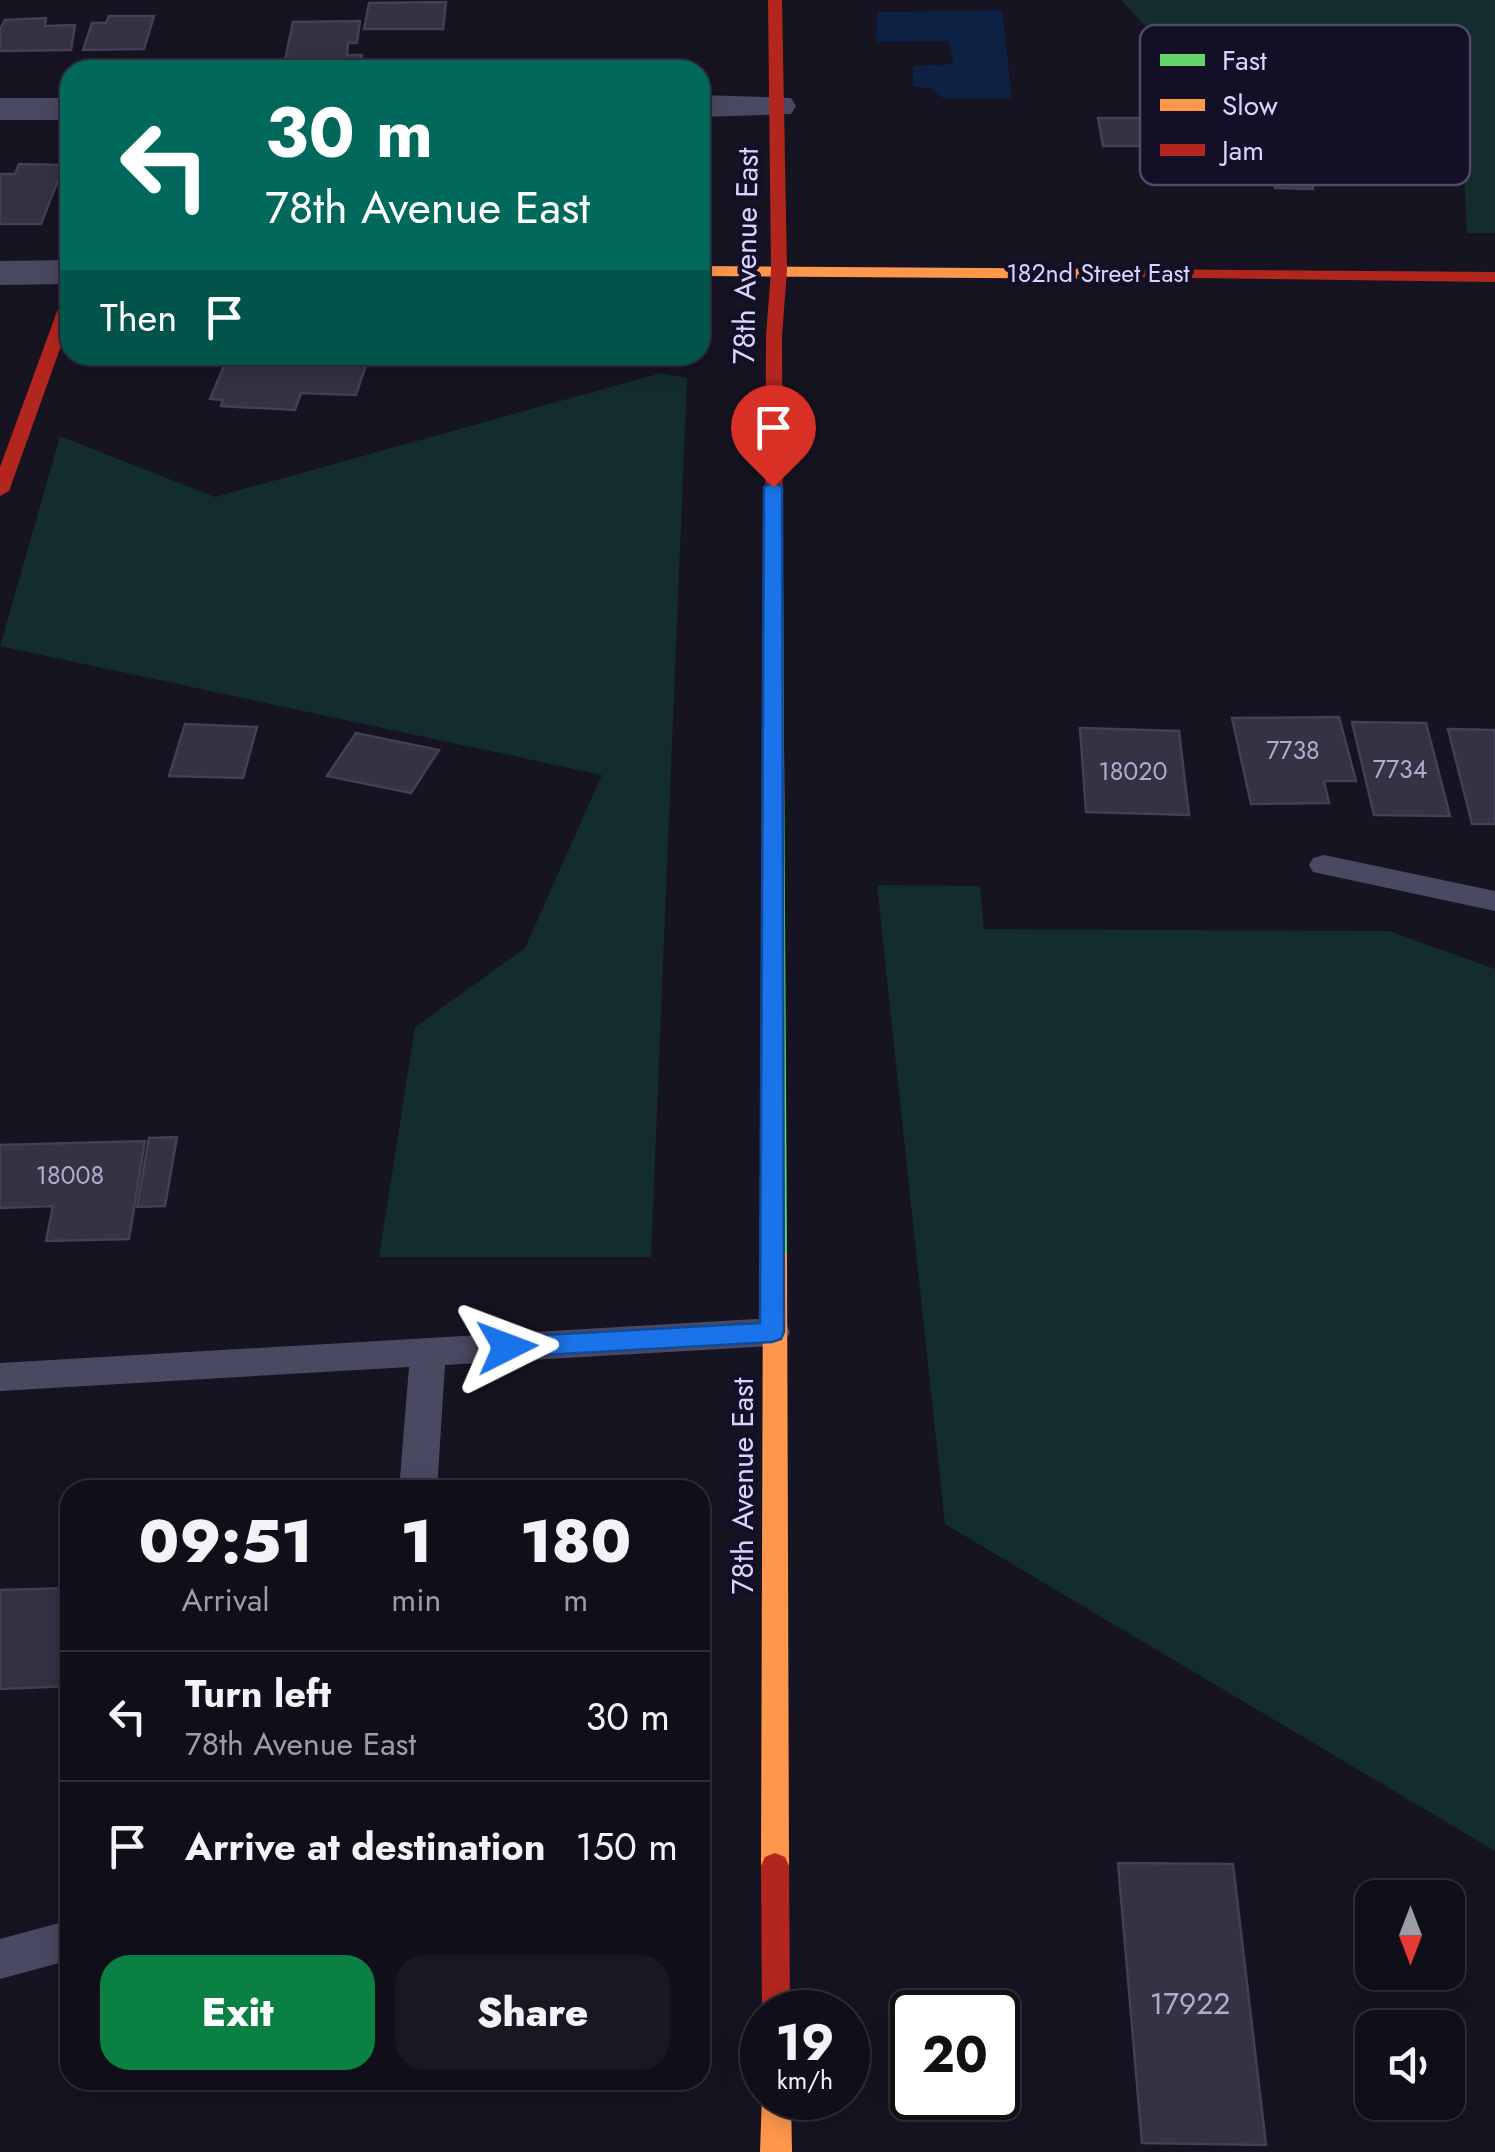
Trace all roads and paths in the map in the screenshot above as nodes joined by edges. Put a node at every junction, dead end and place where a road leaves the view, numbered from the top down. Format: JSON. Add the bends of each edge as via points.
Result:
{"nodes":[{"id":1,"x":775,"y":0,"type":"edge"},
{"id":2,"x":710,"y":106,"type":"edge"},
{"id":3,"x":778,"y":106,"type":"junction"},
{"id":4,"x":0,"y":109,"type":"edge"},
{"id":5,"x":60,"y":109,"type":"edge"},
{"id":6,"x":779,"y":270,"type":"junction"},
{"id":7,"x":710,"y":271,"type":"edge"},
{"id":8,"x":60,"y":272,"type":"edge"},
{"id":9,"x":0,"y":273,"type":"edge"},
{"id":10,"x":1495,"y":276,"type":"edge"},
{"id":11,"x":60,"y":326,"type":"edge"},
{"id":12,"x":0,"y":491,"type":"edge"},
{"id":13,"x":1324,"y":864,"type":"dead end"},
{"id":14,"x":1495,"y":901,"type":"edge"},
{"id":15,"x":772,"y":1332,"type":"junction"},
{"id":16,"x":428,"y":1352,"type":"junction"},
{"id":17,"x":0,"y":1377,"type":"edge"},
{"id":18,"x":419,"y":1480,"type":"edge"},
{"id":19,"x":60,"y":1943,"type":"edge"},
{"id":20,"x":0,"y":1960,"type":"edge"},
{"id":21,"x":776,"y":1990,"type":"edge"},
{"id":22,"x":776,"y":2120,"type":"edge"},
{"id":23,"x":776,"y":2152,"type":"edge"}],
"edges":[{"from":1,"to":3,"type":"street","name":"78th Avenue East"},
{"from":2,"to":3,"type":"street"},
{"from":3,"to":6,"type":"street","name":"78th Avenue East"},
{"from":4,"to":5,"type":"street"},
{"from":6,"to":7,"type":"street","name":"182nd Street East"},
{"from":6,"to":10,"type":"street","name":"182nd Street East"},
{"from":6,"to":15,"type":"street","name":"78th Avenue East"},
{"from":8,"to":9,"type":"street"},
{"from":11,"to":12,"type":"street"},
{"from":13,"to":14,"type":"lane"},
{"from":15,"to":16,"type":"lane"},
{"from":15,"to":21,"type":"street","name":"78th Avenue East"},
{"from":16,"to":17,"type":"lane"},
{"from":16,"to":18,"type":"lane"},
{"from":19,"to":20,"type":"lane"},
{"from":22,"to":23,"type":"street"}]}
